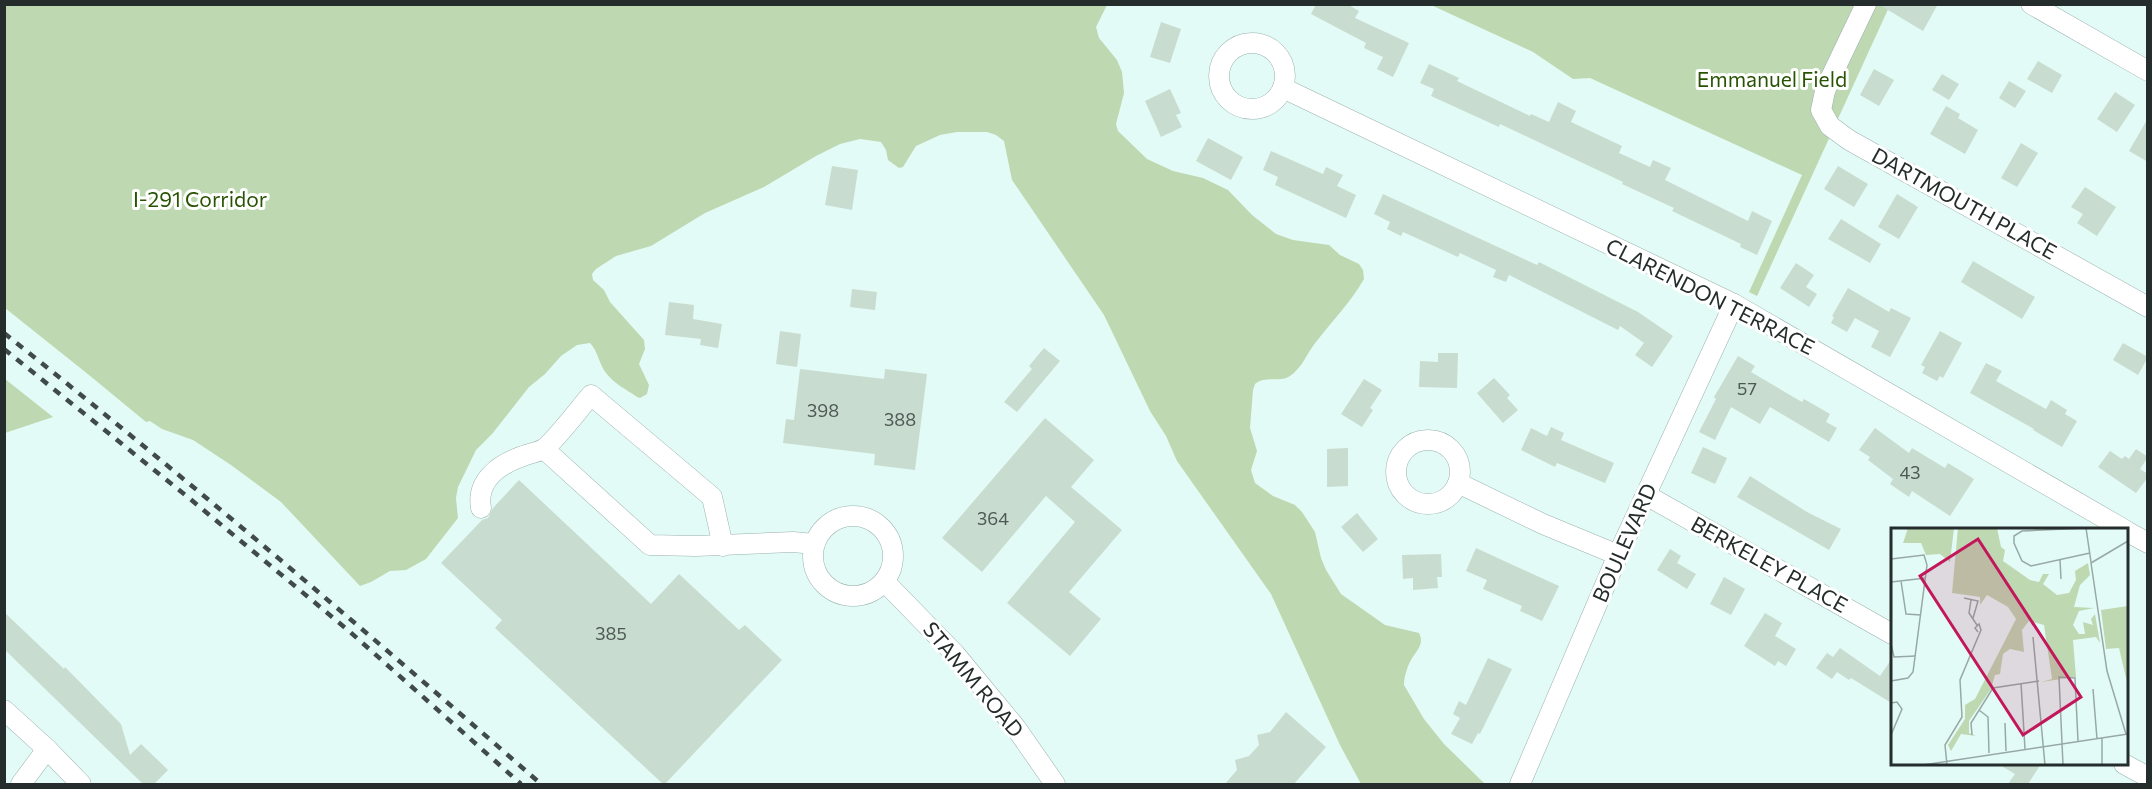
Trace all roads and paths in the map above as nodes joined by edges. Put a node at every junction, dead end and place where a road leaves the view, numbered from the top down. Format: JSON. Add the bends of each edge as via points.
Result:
{"nodes":[{"id":1,"x":1866,"y":4,"type":"edge"},
{"id":2,"x":2031,"y":4,"type":"edge"},
{"id":3,"x":2148,"y":71,"type":"edge"},
{"id":4,"x":1283,"y":87,"type":"dead end"},
{"id":5,"x":1734,"y":304,"type":"junction"},
{"id":6,"x":2148,"y":308,"type":"edge"},
{"id":7,"x":544,"y":449,"type":"junction"},
{"id":8,"x":1458,"y":483,"type":"dead end"},
{"id":9,"x":1646,"y":495,"type":"junction"},
{"id":10,"x":481,"y":508,"type":"dead end"},
{"id":11,"x":2123,"y":528,"type":"edge"},
{"id":12,"x":2128,"y":531,"type":"edge"},
{"id":13,"x":2148,"y":543,"type":"edge"},
{"id":14,"x":814,"y":544,"type":"junction"},
{"id":15,"x":723,"y":546,"type":"junction"},
{"id":16,"x":1618,"y":555,"type":"junction"},
{"id":17,"x":885,"y":582,"type":"junction"},
{"id":18,"x":1891,"y":633,"type":"edge"},
{"id":19,"x":4,"y":710,"type":"edge"},
{"id":20,"x":47,"y":749,"type":"junction"},
{"id":21,"x":2126,"y":765,"type":"edge"},
{"id":22,"x":2148,"y":777,"type":"edge"},
{"id":23,"x":21,"y":784,"type":"edge"},
{"id":24,"x":81,"y":784,"type":"edge"},
{"id":25,"x":1055,"y":784,"type":"edge"},
{"id":26,"x":1520,"y":784,"type":"edge"}],
"edges":[{"from":1,"to":6,"type":"street","name":"DARTMOUTH PLACE","via":[[1825,91],[1821,110],[1830,126]]},
{"from":2,"to":3,"type":"street"},
{"from":4,"to":5,"type":"street","name":"CLARENDON TERRACE"},
{"from":5,"to":9,"type":"street","name":"BOULEVARD"},
{"from":5,"to":11,"type":"street","name":"CLARENDON TERRACE"},
{"from":7,"to":10,"type":"street","via":[[502,465],[489,477],[479,497]]},
{"from":7,"to":15,"type":"street","via":[[650,545]]},
{"from":7,"to":15,"type":"street","via":[[591,395],[712,497]]},
{"from":8,"to":16,"type":"street"},
{"from":9,"to":16,"type":"street","name":"BOULEVARD"},
{"from":9,"to":18,"type":"street","name":"BERKELEY PLACE"},
{"from":12,"to":13,"type":"street","name":"CLARENDON TERRACE"},
{"from":14,"to":15,"type":"street"},
{"from":14,"to":17,"type":"street","via":[[818,576],[828,588],[842,595],[858,596],[873,592]]},
{"from":14,"to":17,"type":"street","via":[[834,520],[849,515],[879,524],[889,536],[894,552]]},
{"from":16,"to":26,"type":"street","name":"BOULEVARD"},
{"from":17,"to":25,"type":"street","name":"STAMM ROAD","via":[[955,654],[1016,728]]},
{"from":19,"to":20,"type":"street"},
{"from":20,"to":23,"type":"street"},
{"from":20,"to":24,"type":"street"},
{"from":21,"to":22,"type":"street"}]}
